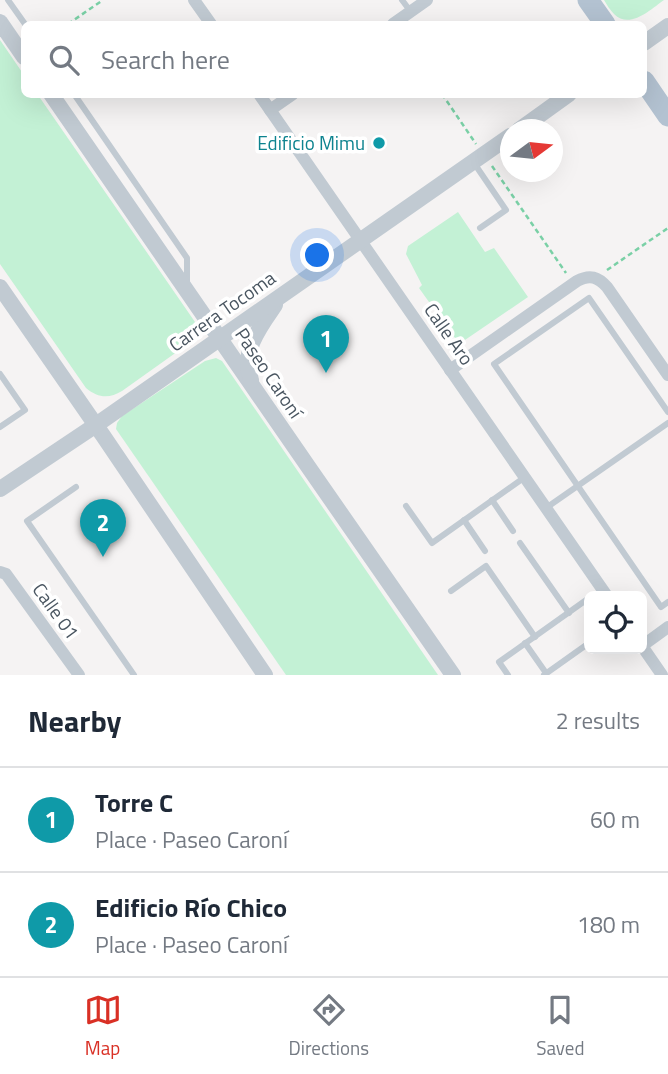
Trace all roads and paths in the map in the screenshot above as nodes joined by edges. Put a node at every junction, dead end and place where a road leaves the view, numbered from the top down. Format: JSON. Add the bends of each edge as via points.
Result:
{"nodes":[{"id":1,"x":8,"y":0,"type":"edge"},
{"id":2,"x":103,"y":0,"type":"edge"},
{"id":3,"x":194,"y":0,"type":"edge"},
{"id":4,"x":402,"y":0,"type":"edge"},
{"id":5,"x":428,"y":0,"type":"edge"},
{"id":6,"x":588,"y":0,"type":"edge"},
{"id":7,"x":411,"y":12,"type":"junction"},
{"id":8,"x":23,"y":21,"type":"edge"},
{"id":9,"x":72,"y":21,"type":"edge"},
{"id":10,"x":209,"y":21,"type":"edge"},
{"id":11,"x":398,"y":21,"type":"edge"},
{"id":12,"x":603,"y":21,"type":"edge"},
{"id":13,"x":0,"y":22,"type":"edge"},
{"id":14,"x":668,"y":26,"type":"edge"},
{"id":15,"x":647,"y":40,"type":"edge"},
{"id":16,"x":21,"y":53,"type":"edge"},
{"id":17,"x":647,"y":85,"type":"edge"},
{"id":18,"x":54,"y":98,"type":"edge"},
{"id":19,"x":77,"y":98,"type":"edge"},
{"id":20,"x":262,"y":98,"type":"edge"},
{"id":21,"x":287,"y":98,"type":"edge"},
{"id":22,"x":444,"y":98,"type":"edge"},
{"id":23,"x":563,"y":98,"type":"edge"},
{"id":24,"x":665,"y":108,"type":"edge"},
{"id":25,"x":270,"y":110,"type":"junction"},
{"id":26,"x":534,"y":119,"type":"edge"},
{"id":27,"x":500,"y":143,"type":"edge"},
{"id":28,"x":478,"y":158,"type":"junction"},
{"id":29,"x":480,"y":228,"type":"dead end"},
{"id":30,"x":668,"y":228,"type":"edge"},
{"id":31,"x":360,"y":240,"type":"junction"},
{"id":32,"x":596,"y":278,"type":"junction"},
{"id":33,"x":573,"y":284,"type":"junction"},
{"id":34,"x":0,"y":287,"type":"edge"},
{"id":35,"x":187,"y":291,"type":"junction"},
{"id":36,"x":280,"y":297,"type":"junction"},
{"id":37,"x":220,"y":339,"type":"junction"},
{"id":38,"x":450,"y":370,"type":"junction"},
{"id":39,"x":0,"y":374,"type":"edge"},
{"id":40,"x":668,"y":375,"type":"edge"},
{"id":41,"x":255,"y":392,"type":"junction"},
{"id":42,"x":668,"y":412,"type":"edge"},
{"id":43,"x":668,"y":423,"type":"edge"},
{"id":44,"x":96,"y":425,"type":"junction"},
{"id":45,"x":0,"y":427,"type":"edge"},
{"id":46,"x":525,"y":477,"type":"junction"},
{"id":47,"x":578,"y":486,"type":"junction"},
{"id":48,"x":76,"y":487,"type":"dead end"},
{"id":49,"x":0,"y":489,"type":"edge"},
{"id":50,"x":492,"y":500,"type":"junction"},
{"id":51,"x":406,"y":506,"type":"dead end"},
{"id":52,"x":546,"y":508,"type":"junction"},
{"id":53,"x":464,"y":520,"type":"junction"},
{"id":54,"x":513,"y":531,"type":"dead end"},
{"id":55,"x":520,"y":543,"type":"dead end"},
{"id":56,"x":485,"y":551,"type":"dead end"},
{"id":57,"x":0,"y":572,"type":"edge"},
{"id":58,"x":451,"y":591,"type":"dead end"},
{"id":59,"x":596,"y":591,"type":"edge"},
{"id":60,"x":668,"y":602,"type":"edge"},
{"id":61,"x":584,"y":604,"type":"edge"},
{"id":62,"x":569,"y":613,"type":"junction"},
{"id":63,"x":668,"y":627,"type":"edge"},
{"id":64,"x":535,"y":637,"type":"junction"},
{"id":65,"x":647,"y":642,"type":"edge"},
{"id":66,"x":525,"y":643,"type":"junction"},
{"id":67,"x":584,"y":647,"type":"edge"},
{"id":68,"x":647,"y":653,"type":"edge"},
{"id":69,"x":545,"y":674,"type":"edge"},
{"id":70,"x":79,"y":675,"type":"edge"},
{"id":71,"x":135,"y":675,"type":"edge"},
{"id":72,"x":265,"y":675,"type":"edge"},
{"id":73,"x":453,"y":675,"type":"edge"},
{"id":74,"x":508,"y":675,"type":"edge"},
{"id":75,"x":662,"y":675,"type":"edge"}],
"edges":[{"from":1,"to":8,"type":"lane"},
{"from":2,"to":9,"type":"path"},
{"from":3,"to":10,"type":"street"},
{"from":4,"to":7,"type":"lane"},
{"from":5,"to":7,"type":"street"},
{"from":6,"to":12,"type":"main road"},
{"from":7,"to":11,"type":"street"},
{"from":13,"to":16,"type":"street"},
{"from":14,"to":15,"type":"street"},
{"from":17,"to":24,"type":"main road"},
{"from":18,"to":35,"type":"street","name":"Paseo Caroní"},
{"from":19,"to":35,"type":"lane","via":[[187,258]]},
{"from":20,"to":25,"type":"street","name":"Calle Aro"},
{"from":21,"to":25,"type":"street"},
{"from":22,"to":28,"type":"path"},
{"from":23,"to":26,"type":"street"},
{"from":25,"to":31,"type":"street","name":"Calle Aro"},
{"from":27,"to":28,"type":"street","name":"Carrera Tocoma"},
{"from":28,"to":29,"type":"lane","via":[[506,210]]},
{"from":28,"to":31,"type":"street","name":"Carrera Tocoma"},
{"from":28,"to":33,"type":"path"},
{"from":30,"to":32,"type":"path"},
{"from":31,"to":36,"type":"street","name":"Carrera Tocoma"},
{"from":31,"to":38,"type":"street","name":"Calle Aro"},
{"from":32,"to":33,"type":"street","via":[[584,277]]},
{"from":32,"to":40,"type":"street"},
{"from":33,"to":38,"type":"street"},
{"from":34,"to":44,"type":"street"},
{"from":35,"to":37,"type":"street","name":"Paseo Caroní"},
{"from":36,"to":37,"type":"street","name":"Carrera Tocoma"},
{"from":36,"to":41,"type":"street","via":[[256,334],[247,359]]},
{"from":37,"to":41,"type":"street","name":"Paseo Caroní"},
{"from":37,"to":44,"type":"street","name":"Carrera Tocoma"},
{"from":38,"to":46,"type":"street","name":"Calle Aro"},
{"from":39,"to":45,"type":"lane","via":[[25,410]]},
{"from":41,"to":73,"type":"street","name":"Paseo Caroní"},
{"from":42,"to":47,"type":"lane","via":[[589,298],[494,365]]},
{"from":43,"to":47,"type":"lane"},
{"from":44,"to":49,"type":"street","name":"Carrera Tocoma"},
{"from":44,"to":72,"type":"street"},
{"from":46,"to":50,"type":"lane"},
{"from":46,"to":52,"type":"street","name":"Calle Aro"},
{"from":47,"to":52,"type":"lane"},
{"from":47,"to":60,"type":"lane","via":[[662,607]]},
{"from":48,"to":71,"type":"lane","via":[[27,521]]},
{"from":50,"to":53,"type":"lane"},
{"from":50,"to":54,"type":"lane"},
{"from":51,"to":53,"type":"lane","via":[[432,542]]},
{"from":52,"to":59,"type":"street","name":"Calle Aro"},
{"from":53,"to":56,"type":"lane"},
{"from":55,"to":62,"type":"lane"},
{"from":57,"to":70,"type":"street","name":"Calle 01","via":[[6,574]]},
{"from":58,"to":64,"type":"lane","via":[[486,566]]},
{"from":61,"to":62,"type":"lane"},
{"from":62,"to":64,"type":"lane"},
{"from":63,"to":65,"type":"street"},
{"from":64,"to":66,"type":"lane"},
{"from":66,"to":69,"type":"lane"},
{"from":66,"to":74,"type":"lane","via":[[499,662]]},
{"from":67,"to":69,"type":"lane"},
{"from":68,"to":75,"type":"street"}]}
